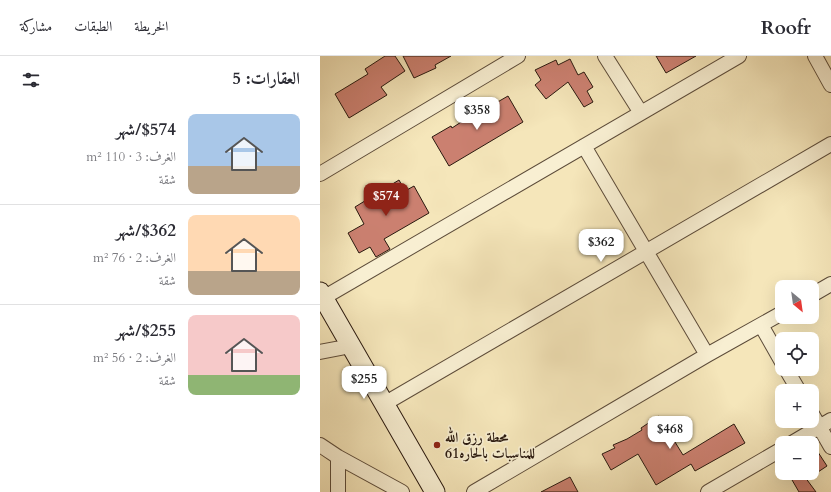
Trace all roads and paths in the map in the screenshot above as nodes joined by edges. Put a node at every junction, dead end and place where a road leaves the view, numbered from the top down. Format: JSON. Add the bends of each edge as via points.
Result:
{"nodes":[{"id":1,"x":518,"y":56,"type":"edge"},
{"id":2,"x":605,"y":56,"type":"edge"},
{"id":3,"x":739,"y":56,"type":"edge"},
{"id":4,"x":815,"y":56,"type":"edge"},
{"id":5,"x":831,"y":85,"type":"edge"},
{"id":6,"x":641,"y":113,"type":"junction"},
{"id":7,"x":831,"y":144,"type":"edge"},
{"id":8,"x":584,"y":146,"type":"junction"},
{"id":9,"x":320,"y":174,"type":"edge"},
{"id":10,"x":646,"y":252,"type":"junction"},
{"id":11,"x":831,"y":284,"type":"edge"},
{"id":12,"x":819,"y":291,"type":"edge"},
{"id":13,"x":322,"y":295,"type":"edge"},
{"id":14,"x":775,"y":317,"type":"edge"},
{"id":15,"x":761,"y":325,"type":"junction"},
{"id":16,"x":351,"y":346,"type":"junction"},
{"id":17,"x":775,"y":350,"type":"edge"},
{"id":18,"x":320,"y":352,"type":"edge"},
{"id":19,"x":707,"y":355,"type":"junction"},
{"id":20,"x":384,"y":404,"type":"junction"},
{"id":21,"x":825,"y":423,"type":"edge"},
{"id":22,"x":804,"y":436,"type":"edge"},
{"id":23,"x":320,"y":445,"type":"edge"},
{"id":24,"x":831,"y":447,"type":"edge"},
{"id":25,"x":775,"y":453,"type":"edge"},
{"id":26,"x":338,"y":457,"type":"junction"},
{"id":27,"x":338,"y":492,"type":"edge"},
{"id":28,"x":402,"y":492,"type":"edge"},
{"id":29,"x":435,"y":492,"type":"edge"},
{"id":30,"x":474,"y":492,"type":"edge"},
{"id":31,"x":708,"y":492,"type":"edge"}],
"edges":[{"from":1,"to":9,"type":"street"},
{"from":2,"to":6,"type":"street"},
{"from":3,"to":6,"type":"street"},
{"from":4,"to":5,"type":"street"},
{"from":6,"to":8,"type":"street"},
{"from":7,"to":10,"type":"street"},
{"from":8,"to":10,"type":"street"},
{"from":8,"to":13,"type":"street"},
{"from":10,"to":19,"type":"street"},
{"from":10,"to":20,"type":"street"},
{"from":11,"to":12,"type":"street"},
{"from":13,"to":16,"type":"main road"},
{"from":14,"to":15,"type":"street"},
{"from":15,"to":17,"type":"street"},
{"from":15,"to":19,"type":"street"},
{"from":16,"to":18,"type":"street"},
{"from":16,"to":20,"type":"main road"},
{"from":19,"to":30,"type":"street"},
{"from":20,"to":29,"type":"main road"},
{"from":21,"to":22,"type":"street"},
{"from":21,"to":24,"type":"street"},
{"from":23,"to":26,"type":"street"},
{"from":25,"to":31,"type":"street"},
{"from":26,"to":27,"type":"street"},
{"from":26,"to":28,"type":"street"}]}
